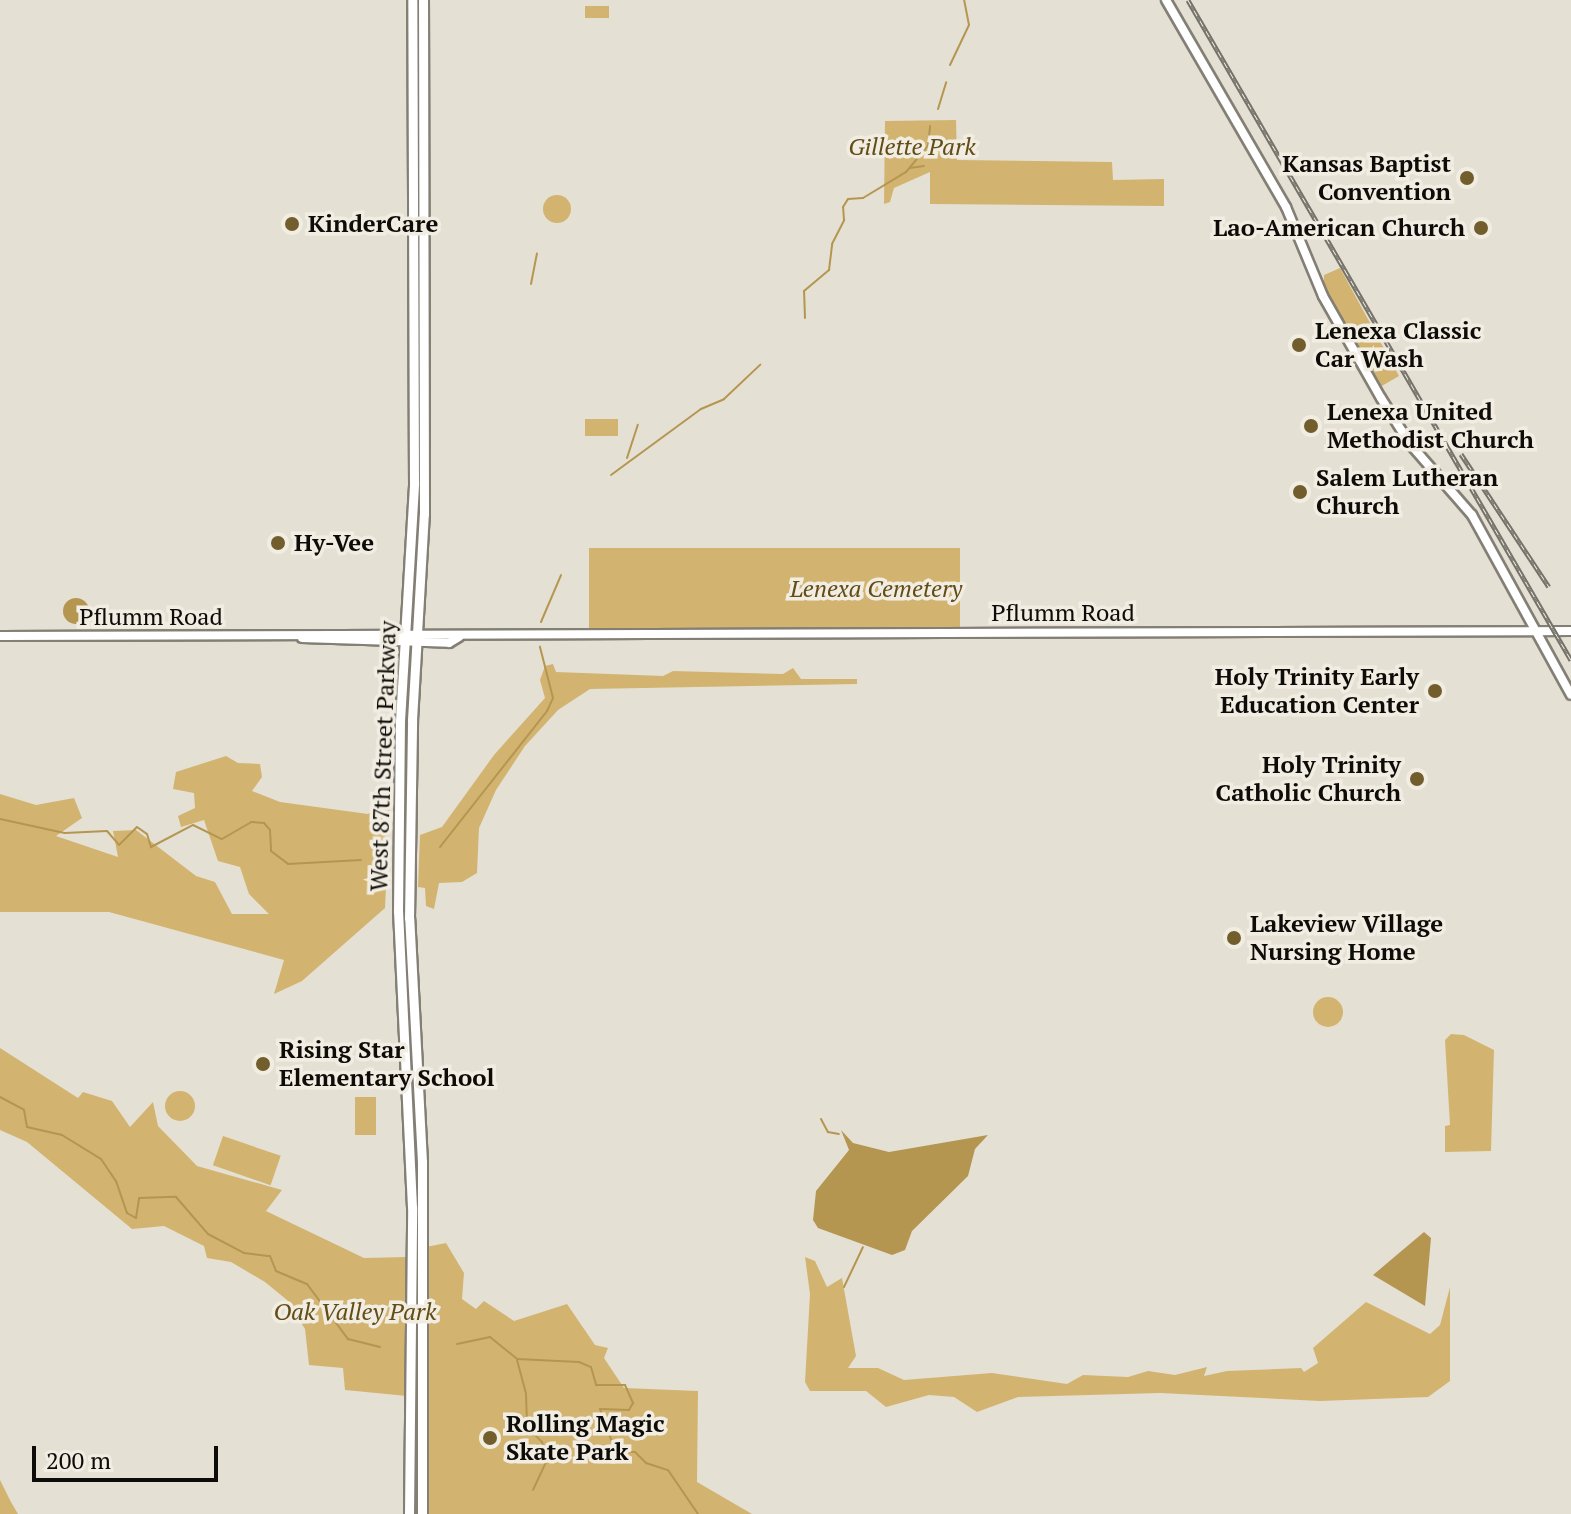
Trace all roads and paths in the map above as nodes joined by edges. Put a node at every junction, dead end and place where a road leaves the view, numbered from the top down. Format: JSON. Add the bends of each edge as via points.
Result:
{"nodes":[{"id":1,"x":412,"y":0,"type":"edge"},
{"id":2,"x":421,"y":0,"type":"edge"},
{"id":3,"x":1166,"y":0,"type":"edge"},
{"id":4,"x":413,"y":180,"type":"junction"},
{"id":5,"x":424,"y":248,"type":"junction"},
{"id":6,"x":1537,"y":630,"type":"junction"},
{"id":7,"x":1571,"y":631,"type":"edge"},
{"id":8,"x":0,"y":636,"type":"edge"},
{"id":9,"x":412,"y":637,"type":"junction"},
{"id":10,"x":1571,"y":695,"type":"edge"},
{"id":11,"x":399,"y":760,"type":"junction"},
{"id":12,"x":410,"y":829,"type":"junction"},
{"id":13,"x":409,"y":1514,"type":"edge"},
{"id":14,"x":422,"y":1514,"type":"edge"}],
"edges":[{"from":1,"to":4,"type":"main road","name":"West 87th Street Parkway"},
{"from":2,"to":5,"type":"main road","name":"West 87th Street Parkway"},
{"from":3,"to":6,"type":"main road","via":[[1286,207],[1323,296],[1381,398],[1408,441],[1472,515]]},
{"from":4,"to":5,"type":"main road","via":[[419,193],[419,243]]},
{"from":4,"to":9,"type":"main road","name":"West 87th Street Parkway"},
{"from":5,"to":9,"type":"main road","name":"West 87th Street Parkway","via":[[424,514]]},
{"from":6,"to":7,"type":"main road","name":"Pflumm Road"},
{"from":6,"to":9,"type":"main road","name":"Pflumm Road","via":[[531,635],[459,637],[454,642]]},
{"from":6,"to":10,"type":"main road"},
{"from":8,"to":9,"type":"main road","name":"Pflumm Road"},
{"from":9,"to":11,"type":"main road","name":"West 87th Street Parkway"},
{"from":9,"to":12,"type":"main road","name":"West 87th Street Parkway"},
{"from":11,"to":12,"type":"main road","via":[[406,770],[405,817]]},
{"from":11,"to":13,"type":"main road","name":"West 87th Street Parkway","via":[[399,954],[412,1207]]},
{"from":12,"to":14,"type":"main road","name":"West 87th Street Parkway","via":[[411,989],[422,1162]]}]}
